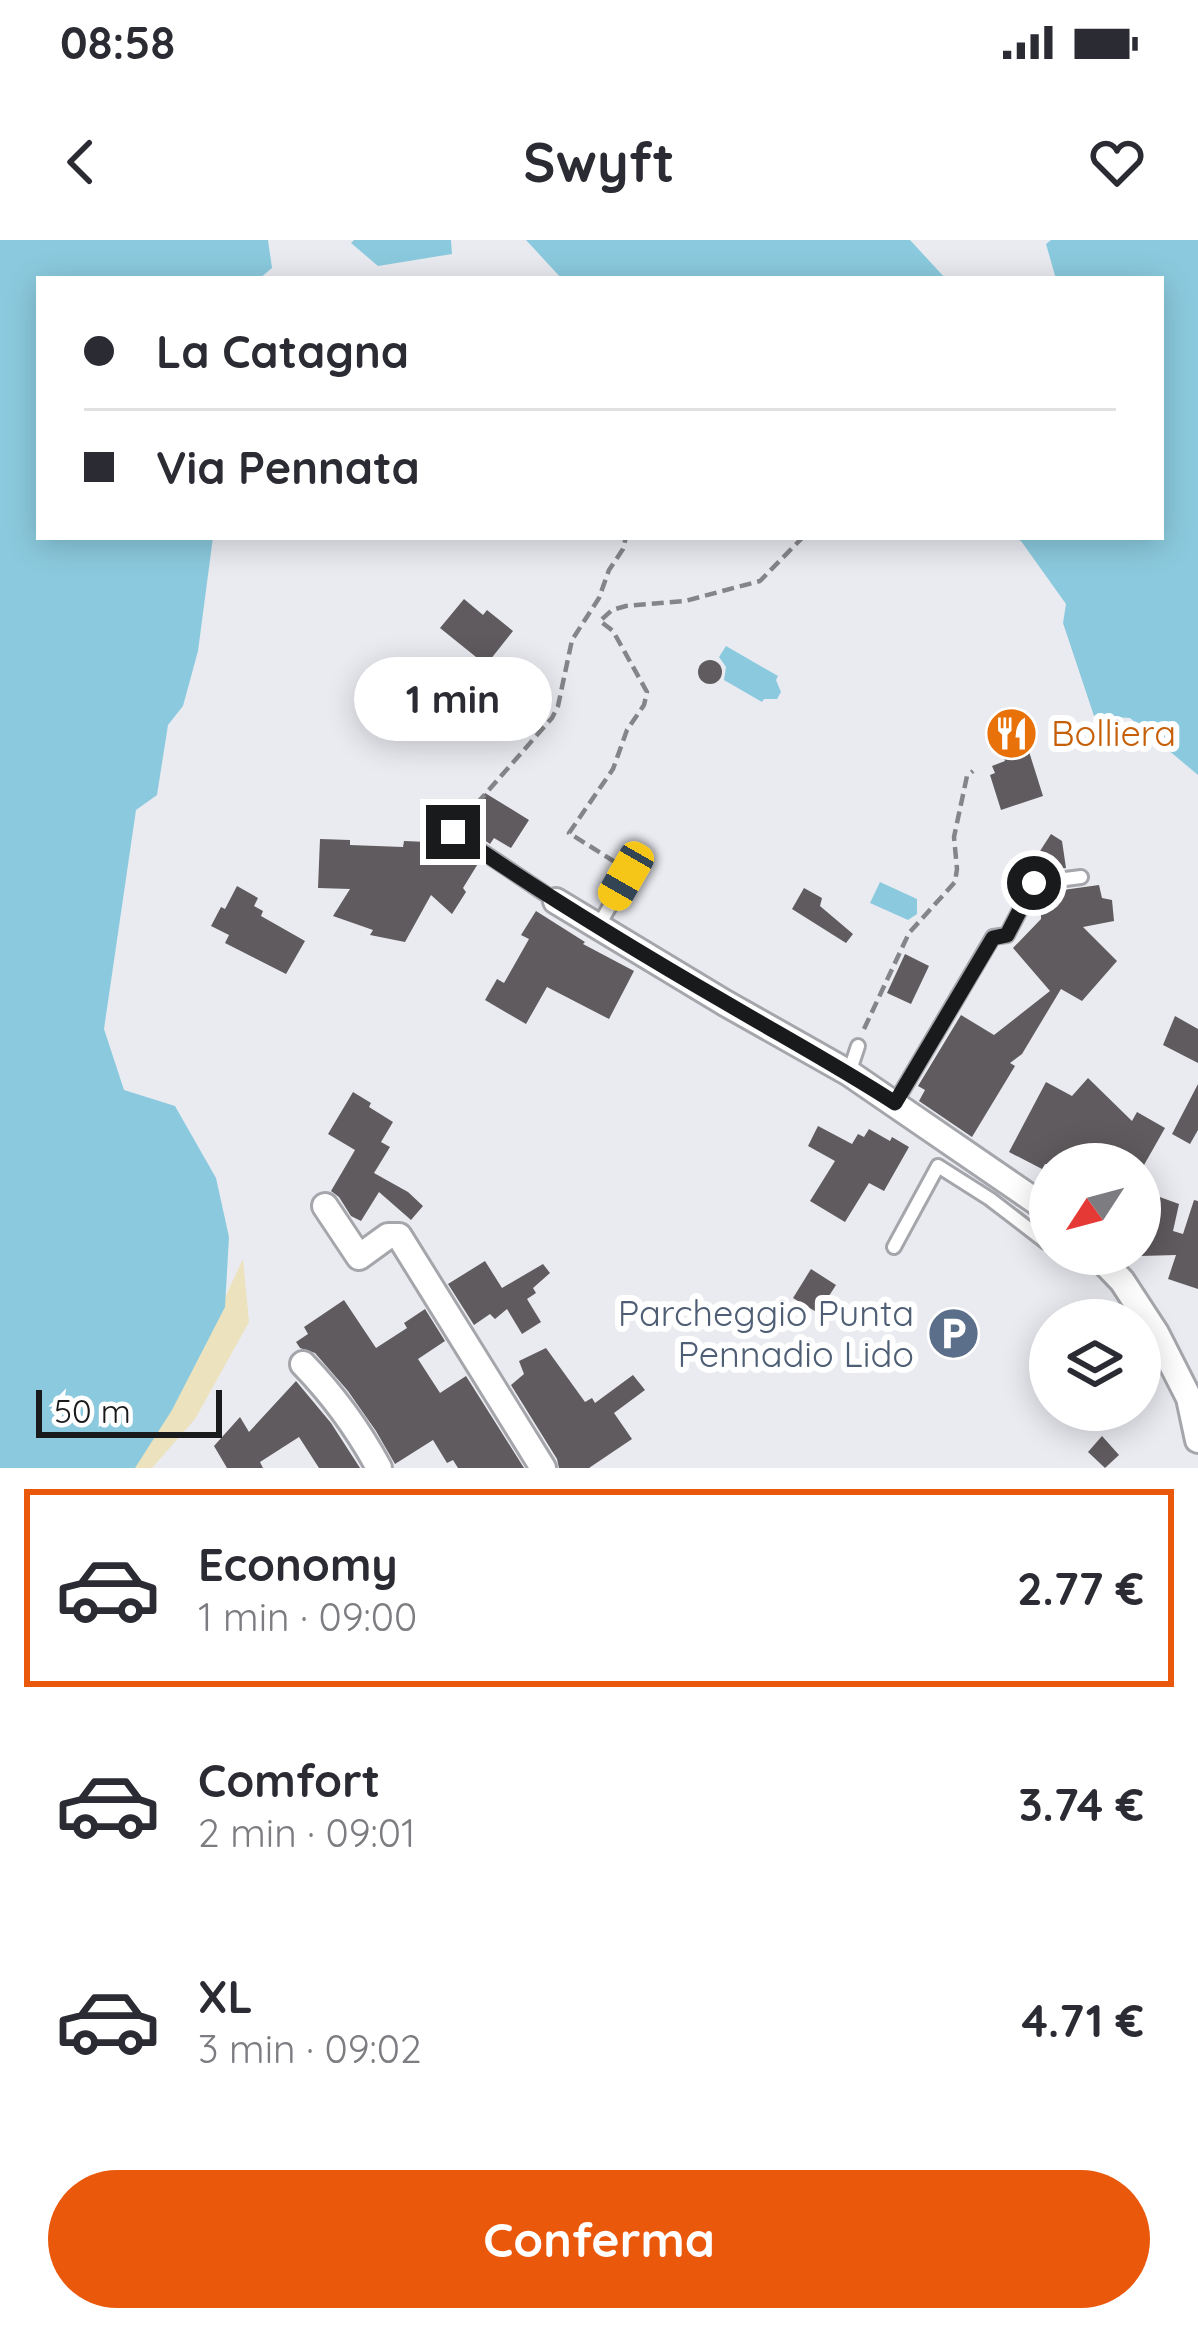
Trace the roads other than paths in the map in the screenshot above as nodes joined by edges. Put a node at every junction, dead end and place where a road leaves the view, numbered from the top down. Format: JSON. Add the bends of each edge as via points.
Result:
{"nodes":[{"id":1,"x":453,"y":832,"type":"road end"},
{"id":2,"x":632,"y":868,"type":"road end"},
{"id":3,"x":1081,"y":878,"type":"dead end"},
{"id":4,"x":556,"y":901,"type":"joint"},
{"id":5,"x":598,"y":925,"type":"junction"},
{"id":6,"x":858,"y":1046,"type":"road end"},
{"id":7,"x":849,"y":1072,"type":"junction"},
{"id":8,"x":895,"y":1103,"type":"junction"},
{"id":9,"x":1029,"y":1196,"type":"edge"},
{"id":10,"x":325,"y":1206,"type":"dead end"},
{"id":11,"x":1029,"y":1229,"type":"edge"},
{"id":12,"x":895,"y":1247,"type":"dead end"},
{"id":13,"x":1116,"y":1275,"type":"edge"},
{"id":14,"x":303,"y":1364,"type":"dead end"},
{"id":15,"x":1198,"y":1439,"type":"edge"},
{"id":16,"x":379,"y":1468,"type":"edge"},
{"id":17,"x":543,"y":1468,"type":"edge"}],
"edges":[{"from":1,"to":4,"type":"lane"},
{"from":2,"to":5,"type":"lane"},
{"from":3,"to":8,"type":"lane","via":[[1034,883]]},
{"from":4,"to":5,"type":"street"},
{"from":5,"to":7,"type":"street"},
{"from":6,"to":7,"type":"lane"},
{"from":7,"to":8,"type":"street"},
{"from":8,"to":9,"type":"street"},
{"from":10,"to":17,"type":"street","via":[[359,1256],[399,1237]]},
{"from":11,"to":12,"type":"lane","via":[[938,1166]]},
{"from":13,"to":15,"type":"street","via":[[1190,1398]]},
{"from":14,"to":16,"type":"street"}]}
